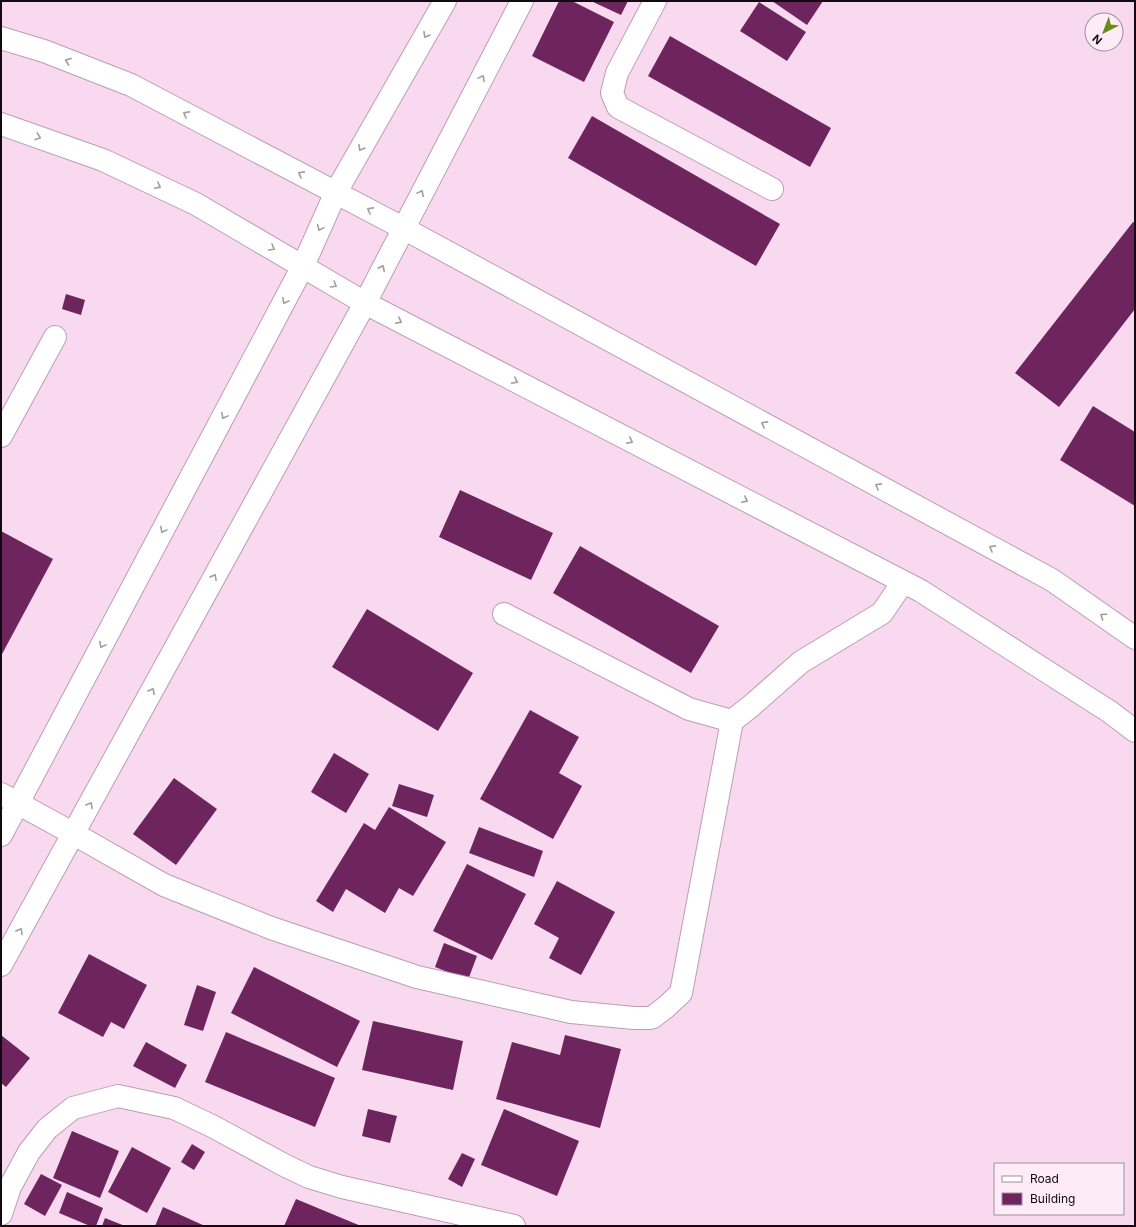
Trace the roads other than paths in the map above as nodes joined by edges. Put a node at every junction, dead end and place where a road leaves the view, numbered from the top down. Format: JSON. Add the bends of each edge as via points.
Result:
{"nodes":[{"id":1,"x":445,"y":1,"type":"edge"},
{"id":2,"x":522,"y":1,"type":"edge"},
{"id":3,"x":655,"y":1,"type":"edge"},
{"id":4,"x":1,"y":38,"type":"edge"},
{"id":5,"x":1,"y":124,"type":"edge"},
{"id":6,"x":772,"y":189,"type":"dead end"},
{"id":7,"x":336,"y":192,"type":"junction"},
{"id":8,"x":403,"y":228,"type":"junction"},
{"id":9,"x":303,"y":266,"type":"junction"},
{"id":10,"x":365,"y":303,"type":"junction"},
{"id":11,"x":55,"y":337,"type":"dead end"},
{"id":12,"x":1,"y":436,"type":"edge"},
{"id":13,"x":903,"y":582,"type":"junction"},
{"id":14,"x":504,"y":614,"type":"dead end"},
{"id":15,"x":1135,"y":638,"type":"edge"},
{"id":16,"x":732,"y":721,"type":"junction"},
{"id":17,"x":1135,"y":731,"type":"edge"},
{"id":18,"x":10,"y":798,"type":"edge"},
{"id":19,"x":74,"y":834,"type":"junction"},
{"id":20,"x":1,"y":835,"type":"edge"},
{"id":21,"x":1,"y":965,"type":"edge"},
{"id":22,"x":1,"y":1214,"type":"edge"},
{"id":23,"x":514,"y":1226,"type":"edge"}],
"edges":[{"from":1,"to":7,"type":"street","one_way":true},
{"from":8,"to":2,"type":"street","one_way":true},
{"from":3,"to":6,"type":"street","via":[[616,73],[612,93],[618,107]]},
{"from":7,"to":4,"type":"street","one_way":true,"via":[[131,85]]},
{"from":5,"to":9,"type":"street","one_way":true,"via":[[103,160],[196,204]]},
{"from":8,"to":7,"type":"street","one_way":true},
{"from":7,"to":9,"type":"street","one_way":true},
{"from":10,"to":8,"type":"street","one_way":true},
{"from":15,"to":8,"type":"street","one_way":true,"via":[[1052,580]]},
{"from":9,"to":10,"type":"street","one_way":true},
{"from":9,"to":18,"type":"street","one_way":true},
{"from":10,"to":13,"type":"street","one_way":true},
{"from":19,"to":10,"type":"street","one_way":true},
{"from":11,"to":12,"type":"street"},
{"from":13,"to":16,"type":"street","via":[[882,613],[801,662]]},
{"from":13,"to":17,"type":"street","via":[[1110,712]]},
{"from":14,"to":16,"type":"street","via":[[689,709]]},
{"from":16,"to":19,"type":"street","via":[[681,992],[666,1007],[648,1018],[571,1012],[417,977],[271,928],[164,885]]},
{"from":18,"to":19,"type":"street"},
{"from":18,"to":20,"type":"street"},
{"from":21,"to":19,"type":"street","one_way":true},
{"from":22,"to":23,"type":"street","via":[[10,1186],[29,1152],[47,1129],[73,1108],[118,1096],[174,1108],[309,1177],[342,1187]]}]}
